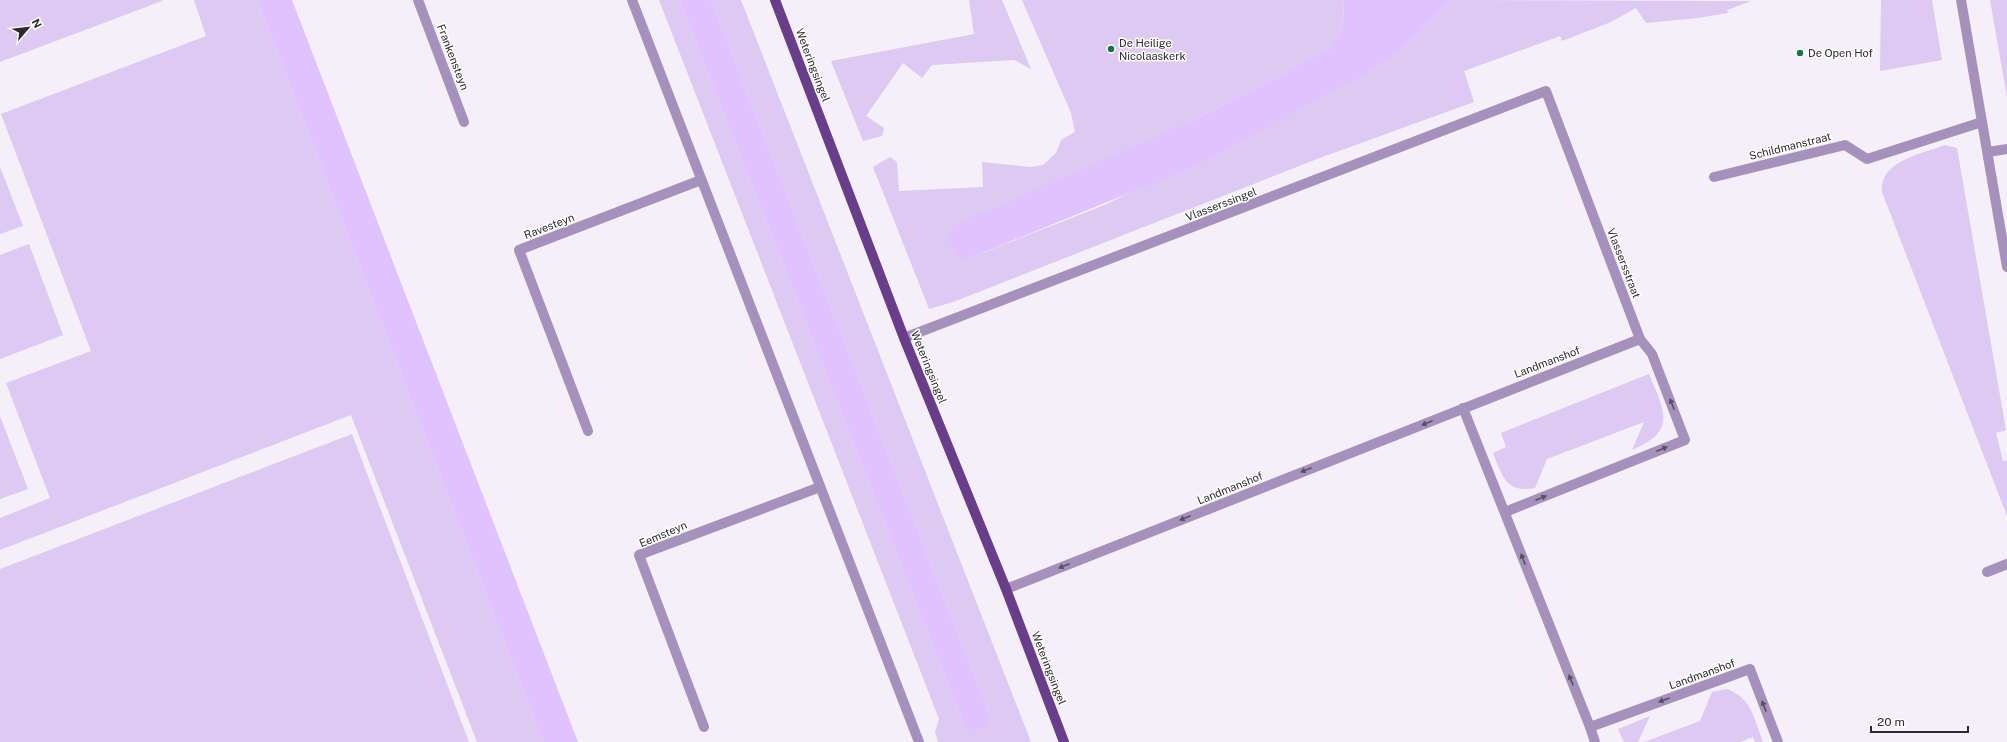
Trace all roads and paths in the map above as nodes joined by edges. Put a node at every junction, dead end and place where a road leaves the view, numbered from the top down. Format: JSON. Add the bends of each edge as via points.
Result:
{"nodes":[{"id":1,"x":418,"y":0,"type":"edge"},
{"id":2,"x":632,"y":0,"type":"edge"},
{"id":3,"x":775,"y":0,"type":"edge"},
{"id":4,"x":1961,"y":0,"type":"edge"},
{"id":5,"x":1546,"y":91,"type":"joint"},
{"id":6,"x":464,"y":122,"type":"dead end"},
{"id":7,"x":1982,"y":122,"type":"junction"},
{"id":8,"x":2007,"y":149,"type":"edge"},
{"id":9,"x":1988,"y":152,"type":"junction"},
{"id":10,"x":1714,"y":177,"type":"dead end"},
{"id":11,"x":701,"y":180,"type":"junction"},
{"id":12,"x":2007,"y":267,"type":"edge"},
{"id":13,"x":904,"y":338,"type":"junction"},
{"id":14,"x":1640,"y":339,"type":"junction"},
{"id":15,"x":1463,"y":408,"type":"junction"},
{"id":16,"x":588,"y":431,"type":"dead end"},
{"id":17,"x":820,"y":487,"type":"junction"},
{"id":18,"x":1505,"y":512,"type":"junction"},
{"id":19,"x":2007,"y":564,"type":"edge"},
{"id":20,"x":1986,"y":572,"type":"dead end"},
{"id":21,"x":1006,"y":589,"type":"junction"},
{"id":22,"x":704,"y":727,"type":"dead end"},
{"id":23,"x":1590,"y":727,"type":"junction"},
{"id":24,"x":919,"y":742,"type":"edge"},
{"id":25,"x":1064,"y":742,"type":"edge"},
{"id":26,"x":1595,"y":742,"type":"edge"},
{"id":27,"x":1778,"y":742,"type":"edge"}],
"edges":[{"from":1,"to":6,"type":"street","name":"Frankensteyn"},
{"from":2,"to":11,"type":"street"},
{"from":3,"to":13,"type":"main road","name":"Weteringsingel"},
{"from":4,"to":7,"type":"street"},
{"from":5,"to":13,"type":"street","name":"Vlasserssingel"},
{"from":5,"to":14,"type":"street","name":"Vlassersstraat"},
{"from":7,"to":9,"type":"street"},
{"from":7,"to":10,"type":"street","name":"Schildmanstraat","via":[[1867,159],[1845,145]]},
{"from":8,"to":9,"type":"street"},
{"from":9,"to":12,"type":"street"},
{"from":11,"to":16,"type":"street","name":"Ravesteyn","via":[[518,250]]},
{"from":11,"to":17,"type":"street"},
{"from":13,"to":21,"type":"main road","name":"Weteringsingel"},
{"from":14,"to":15,"type":"street","name":"Landmanshof"},
{"from":18,"to":14,"type":"street","name":"Vlassersstraat","one_way":true,"via":[[1686,440],[1652,354]]},
{"from":15,"to":18,"type":"street"},
{"from":15,"to":21,"type":"street","name":"Landmanshof","one_way":true},
{"from":17,"to":22,"type":"street","name":"Eemsteyn","via":[[639,555]]},
{"from":17,"to":24,"type":"street"},
{"from":23,"to":18,"type":"street","one_way":true},
{"from":19,"to":20,"type":"street"},
{"from":21,"to":25,"type":"main road","name":"Weteringsingel"},
{"from":23,"to":26,"type":"street"},
{"from":27,"to":23,"type":"street","name":"Landmanshof","one_way":true,"via":[[1750,669]]}]}
